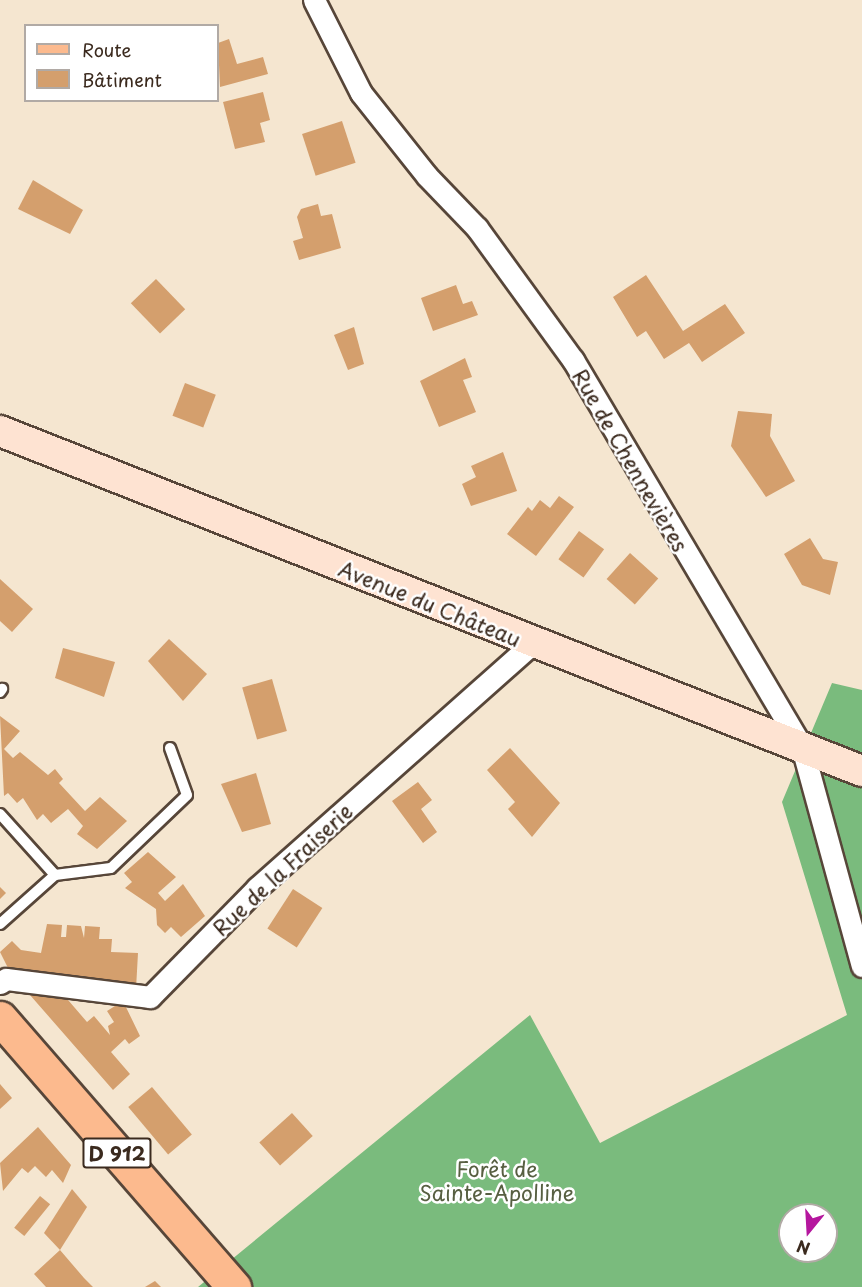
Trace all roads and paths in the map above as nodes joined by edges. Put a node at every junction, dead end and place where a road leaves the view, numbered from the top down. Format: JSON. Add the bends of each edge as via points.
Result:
{"nodes":[{"id":1,"x":314,"y":0,"type":"edge"},
{"id":2,"x":0,"y":431,"type":"edge"},
{"id":3,"x":532,"y":644,"type":"junction"},
{"id":4,"x":802,"y":747,"type":"junction"},
{"id":5,"x":170,"y":748,"type":"dead end"},
{"id":6,"x":862,"y":771,"type":"edge"},
{"id":7,"x":0,"y":814,"type":"edge"},
{"id":8,"x":55,"y":875,"type":"junction"},
{"id":9,"x":0,"y":924,"type":"edge"},
{"id":10,"x":862,"y":966,"type":"edge"},
{"id":11,"x":0,"y":983,"type":"edge"},
{"id":12,"x":0,"y":1018,"type":"edge"},
{"id":13,"x":234,"y":1287,"type":"edge"}],
"edges":[{"from":1,"to":4,"type":"street","name":"Rue de Chennevières","via":[[361,93],[427,176],[477,228],[573,360]]},
{"from":2,"to":3,"type":"main road","name":"Avenue du Château"},
{"from":3,"to":4,"type":"main road","name":"Avenue du Château"},
{"from":3,"to":11,"type":"street","name":"Rue de la Fraiserie","via":[[257,888],[150,997],[6,979]]},
{"from":4,"to":6,"type":"main road","name":"Avenue du Château"},
{"from":4,"to":10,"type":"street","name":"Rue de Chennevières"},
{"from":5,"to":8,"type":"lane","via":[[187,795],[111,868]]},
{"from":7,"to":8,"type":"lane"},
{"from":8,"to":9,"type":"lane"},
{"from":12,"to":13,"type":"main road","number":"D 912"}]}
